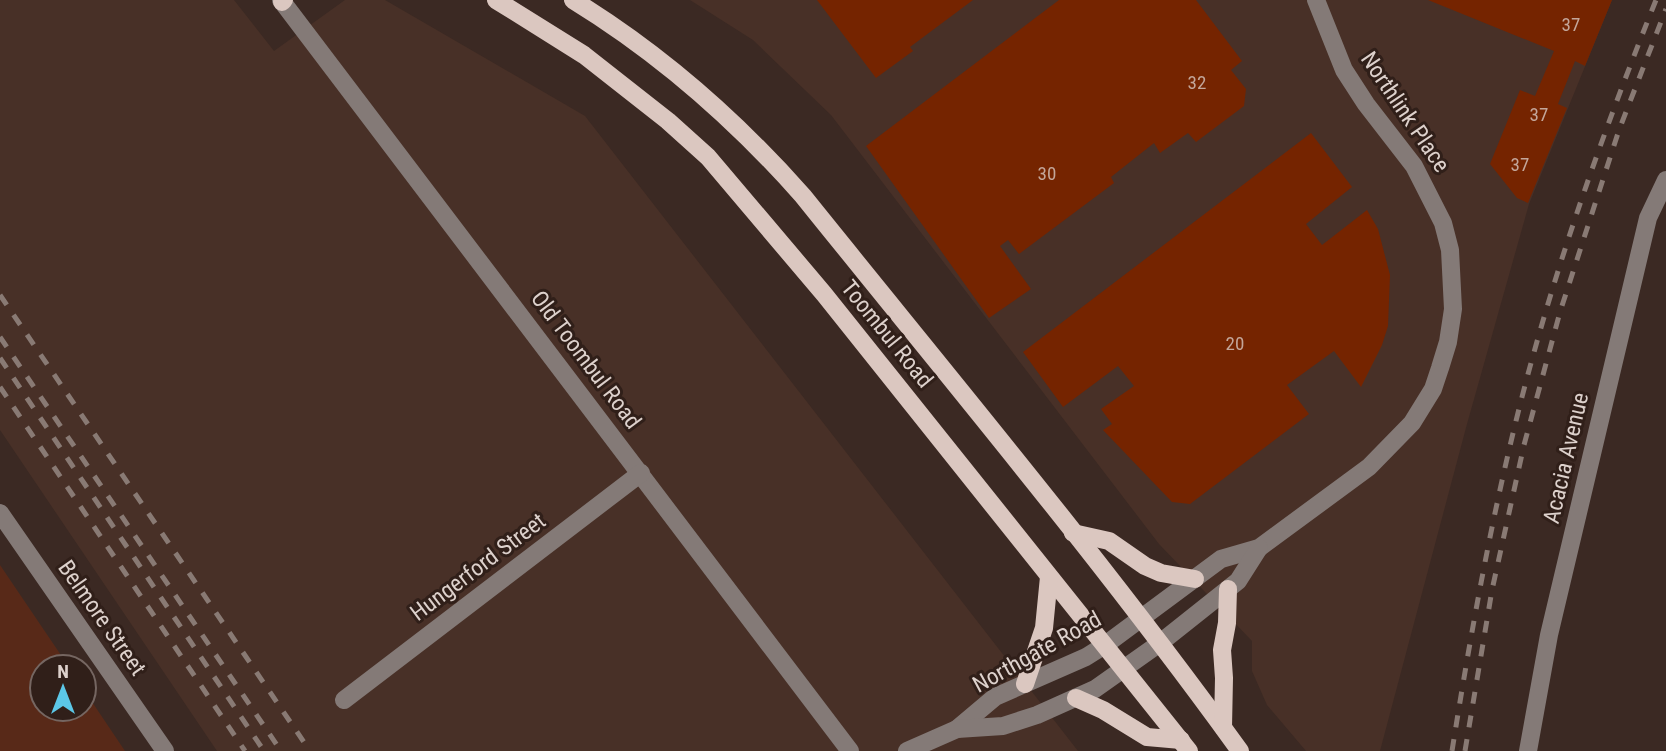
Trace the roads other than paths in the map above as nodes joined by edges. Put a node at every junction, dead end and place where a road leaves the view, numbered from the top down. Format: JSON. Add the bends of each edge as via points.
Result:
{"nodes":[{"id":1,"x":496,"y":0,"type":"edge"},
{"id":2,"x":573,"y":0,"type":"edge"},
{"id":3,"x":1316,"y":0,"type":"edge"},
{"id":4,"x":282,"y":1,"type":"edge"},
{"id":5,"x":1666,"y":180,"type":"edge"},
{"id":6,"x":641,"y":473,"type":"junction"},
{"id":7,"x":0,"y":513,"type":"edge"},
{"id":8,"x":1073,"y":533,"type":"junction"},
{"id":9,"x":1259,"y":548,"type":"junction"},
{"id":10,"x":1049,"y":577,"type":"junction"},
{"id":11,"x":1195,"y":579,"type":"junction"},
{"id":12,"x":1228,"y":589,"type":"junction"},
{"id":13,"x":1141,"y":618,"type":"junction"},
{"id":14,"x":1160,"y":643,"type":"junction"},
{"id":15,"x":1105,"y":645,"type":"junction"},
{"id":16,"x":1125,"y":669,"type":"junction"},
{"id":17,"x":1026,"y":684,"type":"junction"},
{"id":18,"x":1076,"y":698,"type":"junction"},
{"id":19,"x":344,"y":700,"type":"dead end"},
{"id":20,"x":1223,"y":727,"type":"junction"},
{"id":21,"x":957,"y":729,"type":"junction"},
{"id":22,"x":1185,"y":746,"type":"edge"},
{"id":23,"x":165,"y":751,"type":"edge"},
{"id":24,"x":850,"y":751,"type":"edge"},
{"id":25,"x":907,"y":751,"type":"edge"},
{"id":26,"x":1240,"y":751,"type":"edge"},
{"id":27,"x":1528,"y":751,"type":"edge"}],
"edges":[{"from":1,"to":10,"type":"main road","name":"Toombul Road","via":[[606,71],[708,157],[815,283]]},
{"from":2,"to":8,"type":"main road","name":"Toombul Road","via":[[662,62],[761,149]]},
{"from":3,"to":9,"type":"street","name":"Northlink Place","via":[[1344,70],[1414,166],[1443,223],[1450,250],[1453,309],[1433,389],[1412,423],[1369,467]]},
{"from":4,"to":6,"type":"street","name":"Old Toombul Road"},
{"from":5,"to":27,"type":"street","name":"Acacia Avenue","via":[[1645,232],[1549,635]]},
{"from":6,"to":19,"type":"street","name":"Hungerford Street"},
{"from":6,"to":24,"type":"street","name":"Old Toombul Road"},
{"from":7,"to":23,"type":"street","name":"Belmore Street"},
{"from":8,"to":11,"type":"main road","via":[[1109,541],[1161,573]]},
{"from":8,"to":13,"type":"main road","name":"Toombul Road"},
{"from":9,"to":11,"type":"street","name":"Northlink Place","via":[[1221,559]]},
{"from":9,"to":12,"type":"street","name":"Northlink Place"},
{"from":10,"to":15,"type":"main road","name":"Toombul Road"},
{"from":10,"to":17,"type":"main road","via":[[1044,628]]},
{"from":11,"to":13,"type":"street","name":"Northlink Place"},
{"from":12,"to":14,"type":"street","name":"Northlink Place"},
{"from":12,"to":20,"type":"main road","via":[[1222,650]]},
{"from":13,"to":14,"type":"main road","name":"Toombul Road"},
{"from":13,"to":15,"type":"street","name":"Northgate Road"},
{"from":14,"to":16,"type":"street","name":"Northgate Road"},
{"from":14,"to":20,"type":"main road","name":"Toombul Road"},
{"from":15,"to":16,"type":"main road","name":"Toombul Road"},
{"from":15,"to":17,"type":"street","name":"Northgate Road"},
{"from":16,"to":18,"type":"street","name":"Northgate Road"},
{"from":16,"to":22,"type":"main road","name":"Toombul Road"},
{"from":17,"to":21,"type":"street","name":"Northgate Road","via":[[995,697]]},
{"from":18,"to":21,"type":"street","name":"Northgate Road","via":[[1003,726]]},
{"from":18,"to":22,"type":"main road","via":[[1147,737]]},
{"from":20,"to":26,"type":"main road","name":"Toombul Road"},
{"from":21,"to":25,"type":"street","name":"Northgate Road"}]}
